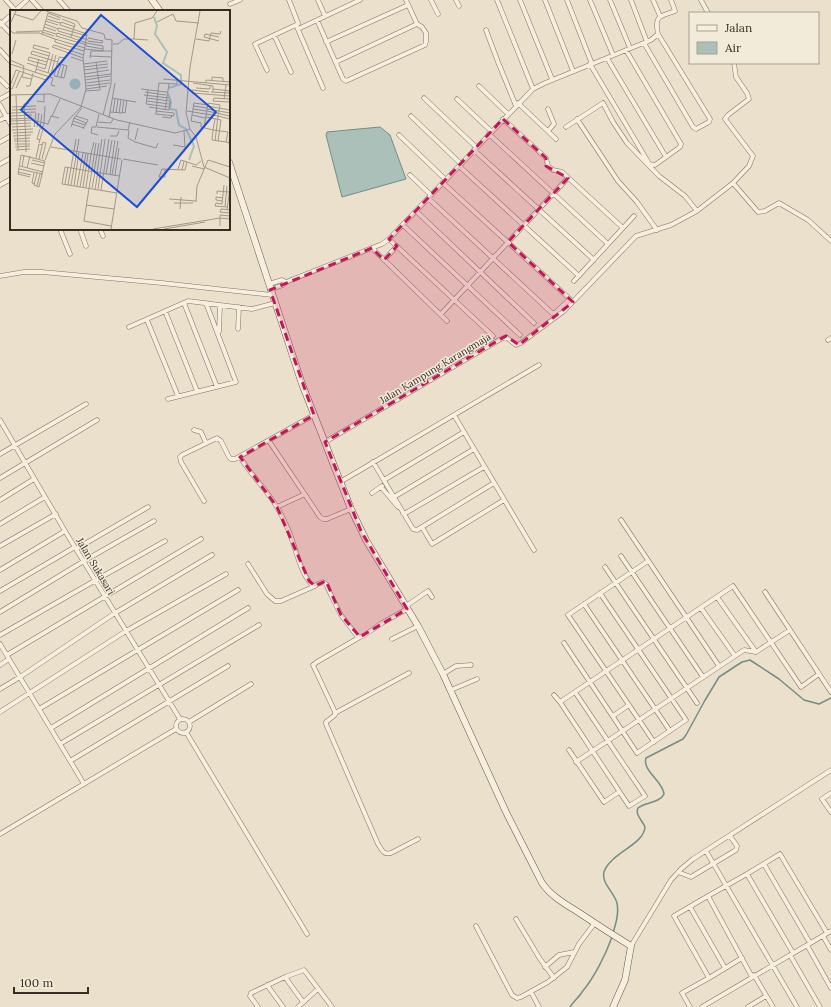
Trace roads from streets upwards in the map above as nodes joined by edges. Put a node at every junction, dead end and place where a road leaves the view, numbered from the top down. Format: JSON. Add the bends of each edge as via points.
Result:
{"nodes":[{"id":1,"x":6,"y":0,"type":"edge"},
{"id":2,"x":27,"y":0,"type":"edge"},
{"id":3,"x":32,"y":0,"type":"edge"},
{"id":4,"x":59,"y":0,"type":"edge"},
{"id":5,"x":152,"y":0,"type":"edge"},
{"id":6,"x":240,"y":0,"type":"edge"},
{"id":7,"x":289,"y":0,"type":"edge"},
{"id":8,"x":318,"y":0,"type":"edge"},
{"id":9,"x":360,"y":0,"type":"edge"},
{"id":10,"x":431,"y":0,"type":"edge"},
{"id":11,"x":456,"y":0,"type":"edge"},
{"id":12,"x":497,"y":0,"type":"edge"},
{"id":13,"x":520,"y":0,"type":"edge"},
{"id":14,"x":545,"y":0,"type":"edge"},
{"id":15,"x":567,"y":0,"type":"edge"},
{"id":16,"x":590,"y":0,"type":"edge"},
{"id":17,"x":610,"y":0,"type":"edge"},
{"id":18,"x":631,"y":0,"type":"edge"},
{"id":19,"x":653,"y":0,"type":"edge"},
{"id":20,"x":671,"y":0,"type":"edge"},
{"id":21,"x":701,"y":0,"type":"edge"},
{"id":22,"x":407,"y":2,"type":"edge"},
{"id":23,"x":230,"y":4,"type":"dead end"},
{"id":24,"x":459,"y":6,"type":"dead end"},
{"id":25,"x":67,"y":9,"type":"dead end"},
{"id":26,"x":15,"y":10,"type":"edge"},
{"id":27,"x":17,"y":10,"type":"edge"},
{"id":28,"x":41,"y":10,"type":"edge"},
{"id":29,"x":159,"y":10,"type":"edge"},
{"id":30,"x":707,"y":12,"type":"edge"},
{"id":31,"x":438,"y":14,"type":"dead end"},
{"id":32,"x":10,"y":16,"type":"edge"},
{"id":33,"x":325,"y":16,"type":"junction"},
{"id":34,"x":660,"y":16,"type":"junction"},
{"id":35,"x":317,"y":20,"type":"junction"},
{"id":36,"x":1,"y":24,"type":"edge"},
{"id":37,"x":417,"y":24,"type":"junction"},
{"id":38,"x":297,"y":27,"type":"junction"},
{"id":39,"x":486,"y":30,"type":"dead end"},
{"id":40,"x":10,"y":33,"type":"edge"},
{"id":41,"x":658,"y":34,"type":"junction"},
{"id":42,"x":274,"y":35,"type":"junction"},
{"id":43,"x":326,"y":42,"type":"junction"},
{"id":44,"x":646,"y":42,"type":"junction"},
{"id":45,"x":628,"y":49,"type":"junction"},
{"id":46,"x":0,"y":50,"type":"edge"},
{"id":47,"x":614,"y":55,"type":"junction"},
{"id":48,"x":607,"y":58,"type":"junction"},
{"id":49,"x":10,"y":61,"type":"edge"},
{"id":50,"x":336,"y":62,"type":"junction"},
{"id":51,"x":591,"y":64,"type":"junction"},
{"id":52,"x":734,"y":64,"type":"edge"},
{"id":53,"x":267,"y":70,"type":"dead end"},
{"id":54,"x":573,"y":71,"type":"junction"},
{"id":55,"x":291,"y":72,"type":"dead end"},
{"id":56,"x":0,"y":79,"type":"edge"},
{"id":57,"x":552,"y":80,"type":"junction"},
{"id":58,"x":7,"y":86,"type":"dead end"},
{"id":59,"x":478,"y":86,"type":"dead end"},
{"id":60,"x":323,"y":88,"type":"dead end"},
{"id":61,"x":533,"y":89,"type":"junction"},
{"id":62,"x":10,"y":94,"type":"edge"},
{"id":63,"x":424,"y":98,"type":"dead end"},
{"id":64,"x":0,"y":99,"type":"edge"},
{"id":65,"x":457,"y":99,"type":"dead end"},
{"id":66,"x":517,"y":104,"type":"junction"},
{"id":67,"x":0,"y":105,"type":"edge"},
{"id":68,"x":548,"y":109,"type":"dead end"},
{"id":69,"x":508,"y":114,"type":"junction"},
{"id":70,"x":9,"y":116,"type":"edge"},
{"id":71,"x":411,"y":116,"type":"dead end"},
{"id":72,"x":504,"y":119,"type":"junction"},
{"id":73,"x":577,"y":119,"type":"junction"},
{"id":74,"x":0,"y":120,"type":"edge"},
{"id":75,"x":566,"y":127,"type":"dead end"},
{"id":76,"x":548,"y":131,"type":"junction"},
{"id":77,"x":490,"y":133,"type":"junction"},
{"id":78,"x":399,"y":135,"type":"dead end"},
{"id":79,"x":10,"y":137,"type":"edge"},
{"id":80,"x":556,"y":139,"type":"dead end"},
{"id":81,"x":0,"y":142,"type":"edge"},
{"id":82,"x":475,"y":148,"type":"junction"},
{"id":83,"x":666,"y":157,"type":"junction"},
{"id":84,"x":10,"y":159,"type":"edge"},
{"id":85,"x":0,"y":164,"type":"edge"},
{"id":86,"x":230,"y":165,"type":"edge"},
{"id":87,"x":460,"y":165,"type":"junction"},
{"id":88,"x":410,"y":176,"type":"dead end"},
{"id":89,"x":568,"y":178,"type":"junction"},
{"id":90,"x":10,"y":180,"type":"edge"},
{"id":91,"x":444,"y":181,"type":"junction"},
{"id":92,"x":733,"y":183,"type":"junction"},
{"id":93,"x":0,"y":185,"type":"edge"},
{"id":94,"x":553,"y":194,"type":"junction"},
{"id":95,"x":430,"y":197,"type":"junction"},
{"id":96,"x":538,"y":210,"type":"junction"},
{"id":97,"x":416,"y":211,"type":"junction"},
{"id":98,"x":697,"y":211,"type":"junction"},
{"id":99,"x":634,"y":216,"type":"dead end"},
{"id":100,"x":402,"y":225,"type":"junction"},
{"id":101,"x":523,"y":226,"type":"junction"},
{"id":102,"x":623,"y":228,"type":"junction"},
{"id":103,"x":60,"y":230,"type":"edge"},
{"id":104,"x":80,"y":230,"type":"edge"},
{"id":105,"x":100,"y":230,"type":"edge"},
{"id":106,"x":656,"y":230,"type":"junction"},
{"id":107,"x":103,"y":236,"type":"dead end"},
{"id":108,"x":389,"y":239,"type":"junction"},
{"id":109,"x":831,"y":241,"type":"edge"},
{"id":110,"x":508,"y":242,"type":"junction"},
{"id":111,"x":608,"y":244,"type":"junction"},
{"id":112,"x":86,"y":246,"type":"dead end"},
{"id":113,"x":397,"y":246,"type":"junction"},
{"id":114,"x":372,"y":248,"type":"junction"},
{"id":115,"x":70,"y":254,"type":"dead end"},
{"id":116,"x":493,"y":259,"type":"junction"},
{"id":117,"x":384,"y":260,"type":"junction"},
{"id":118,"x":594,"y":260,"type":"junction"},
{"id":119,"x":481,"y":272,"type":"junction"},
{"id":120,"x":0,"y":276,"type":"edge"},
{"id":121,"x":579,"y":276,"type":"junction"},
{"id":122,"x":574,"y":281,"type":"dead end"},
{"id":123,"x":468,"y":286,"type":"junction"},
{"id":124,"x":270,"y":289,"type":"junction"},
{"id":125,"x":454,"y":300,"type":"junction"},
{"id":126,"x":571,"y":300,"type":"junction"},
{"id":127,"x":184,"y":303,"type":"junction"},
{"id":128,"x":206,"y":303,"type":"junction"},
{"id":129,"x":275,"y":303,"type":"junction"},
{"id":130,"x":220,"y":305,"type":"junction"},
{"id":131,"x":239,"y":307,"type":"junction"},
{"id":132,"x":165,"y":311,"type":"junction"},
{"id":133,"x":441,"y":314,"type":"junction"},
{"id":134,"x":147,"y":320,"type":"junction"},
{"id":135,"x":447,"y":321,"type":"dead end"},
{"id":136,"x":534,"y":323,"type":"dead end"},
{"id":137,"x":129,"y":327,"type":"dead end"},
{"id":138,"x":238,"y":329,"type":"dead end"},
{"id":139,"x":520,"y":335,"type":"dead end"},
{"id":140,"x":219,"y":336,"type":"junction"},
{"id":141,"x":493,"y":336,"type":"dead end"},
{"id":142,"x":539,"y":365,"type":"dead end"},
{"id":143,"x":217,"y":387,"type":"junction"},
{"id":144,"x":197,"y":391,"type":"junction"},
{"id":145,"x":178,"y":396,"type":"junction"},
{"id":146,"x":168,"y":399,"type":"dead end"},
{"id":147,"x":86,"y":404,"type":"dead end"},
{"id":148,"x":314,"y":415,"type":"junction"},
{"id":149,"x":454,"y":415,"type":"junction"},
{"id":150,"x":0,"y":420,"type":"edge"},
{"id":151,"x":97,"y":420,"type":"dead end"},
{"id":152,"x":194,"y":430,"type":"dead end"},
{"id":153,"x":464,"y":432,"type":"junction"},
{"id":154,"x":269,"y":441,"type":"junction"},
{"id":155,"x":325,"y":442,"type":"junction"},
{"id":156,"x":206,"y":443,"type":"junction"},
{"id":157,"x":15,"y":445,"type":"junction"},
{"id":158,"x":474,"y":449,"type":"junction"},
{"id":159,"x":0,"y":454,"type":"edge"},
{"id":160,"x":240,"y":457,"type":"junction"},
{"id":161,"x":25,"y":462,"type":"junction"},
{"id":162,"x":373,"y":462,"type":"junction"},
{"id":163,"x":484,"y":467,"type":"junction"},
{"id":164,"x":0,"y":478,"type":"edge"},
{"id":165,"x":34,"y":479,"type":"junction"},
{"id":166,"x":340,"y":482,"type":"junction"},
{"id":167,"x":385,"y":482,"type":"junction"},
{"id":168,"x":494,"y":483,"type":"junction"},
{"id":169,"x":381,"y":488,"type":"junction"},
{"id":170,"x":372,"y":493,"type":"dead end"},
{"id":171,"x":305,"y":494,"type":"junction"},
{"id":172,"x":45,"y":497,"type":"junction"},
{"id":173,"x":394,"y":497,"type":"junction"},
{"id":174,"x":0,"y":500,"type":"edge"},
{"id":175,"x":504,"y":500,"type":"junction"},
{"id":176,"x":204,"y":501,"type":"dead end"},
{"id":177,"x":148,"y":507,"type":"dead end"},
{"id":178,"x":277,"y":507,"type":"junction"},
{"id":179,"x":351,"y":509,"type":"junction"},
{"id":180,"x":56,"y":514,"type":"junction"},
{"id":181,"x":404,"y":514,"type":"junction"},
{"id":182,"x":621,"y":520,"type":"dead end"},
{"id":183,"x":154,"y":521,"type":"dead end"},
{"id":184,"x":0,"y":524,"type":"edge"},
{"id":185,"x":422,"y":527,"type":"junction"},
{"id":186,"x":65,"y":531,"type":"junction"},
{"id":187,"x":202,"y":539,"type":"dead end"},
{"id":188,"x":165,"y":542,"type":"dead end"},
{"id":189,"x":0,"y":546,"type":"edge"},
{"id":190,"x":76,"y":548,"type":"junction"},
{"id":191,"x":534,"y":550,"type":"dead end"},
{"id":192,"x":212,"y":555,"type":"dead end"},
{"id":193,"x":621,"y":556,"type":"dead end"},
{"id":194,"x":84,"y":561,"type":"junction"},
{"id":195,"x":648,"y":561,"type":"junction"},
{"id":196,"x":248,"y":564,"type":"dead end"},
{"id":197,"x":605,"y":567,"type":"dead end"},
{"id":198,"x":0,"y":570,"type":"edge"},
{"id":199,"x":632,"y":572,"type":"junction"},
{"id":200,"x":226,"y":574,"type":"dead end"},
{"id":201,"x":96,"y":580,"type":"junction"},
{"id":202,"x":616,"y":583,"type":"junction"},
{"id":203,"x":315,"y":586,"type":"junction"},
{"id":204,"x":238,"y":590,"type":"dead end"},
{"id":205,"x":0,"y":591,"type":"edge"},
{"id":206,"x":765,"y":592,"type":"dead end"},
{"id":207,"x":600,"y":593,"type":"junction"},
{"id":208,"x":105,"y":597,"type":"junction"},
{"id":209,"x":432,"y":597,"type":"dead end"},
{"id":210,"x":717,"y":597,"type":"junction"},
{"id":211,"x":584,"y":604,"type":"junction"},
{"id":212,"x":406,"y":607,"type":"junction"},
{"id":213,"x":248,"y":608,"type":"dead end"},
{"id":214,"x":701,"y":608,"type":"junction"},
{"id":215,"x":0,"y":612,"type":"edge"},
{"id":216,"x":115,"y":614,"type":"junction"},
{"id":217,"x":686,"y":618,"type":"junction"},
{"id":218,"x":259,"y":625,"type":"dead end"},
{"id":219,"x":418,"y":626,"type":"junction"},
{"id":220,"x":670,"y":628,"type":"junction"},
{"id":221,"x":790,"y":630,"type":"junction"},
{"id":222,"x":126,"y":631,"type":"junction"},
{"id":223,"x":0,"y":635,"type":"edge"},
{"id":224,"x":360,"y":637,"type":"junction"},
{"id":225,"x":392,"y":639,"type":"dead end"},
{"id":226,"x":654,"y":639,"type":"junction"},
{"id":227,"x":771,"y":642,"type":"junction"},
{"id":228,"x":564,"y":643,"type":"dead end"},
{"id":229,"x":0,"y":644,"type":"edge"},
{"id":230,"x":638,"y":650,"type":"junction"},
{"id":231,"x":138,"y":651,"type":"junction"},
{"id":232,"x":756,"y":652,"type":"junction"},
{"id":233,"x":7,"y":655,"type":"junction"},
{"id":234,"x":735,"y":656,"type":"junction"},
{"id":235,"x":10,"y":660,"type":"junction"},
{"id":236,"x":623,"y":660,"type":"junction"},
{"id":237,"x":0,"y":665,"type":"edge"},
{"id":238,"x":471,"y":665,"type":"dead end"},
{"id":239,"x":228,"y":666,"type":"dead end"},
{"id":240,"x":719,"y":666,"type":"junction"},
{"id":241,"x":148,"y":668,"type":"junction"},
{"id":242,"x":606,"y":671,"type":"junction"},
{"id":243,"x":409,"y":673,"type":"dead end"},
{"id":244,"x":443,"y":674,"type":"junction"},
{"id":245,"x":819,"y":674,"type":"junction"},
{"id":246,"x":20,"y":677,"type":"junction"},
{"id":247,"x":703,"y":677,"type":"junction"},
{"id":248,"x":477,"y":679,"type":"dead end"},
{"id":249,"x":590,"y":682,"type":"junction"},
{"id":250,"x":158,"y":684,"type":"junction"},
{"id":251,"x":251,"y":684,"type":"dead end"},
{"id":252,"x":686,"y":688,"type":"junction"},
{"id":253,"x":0,"y":689,"type":"edge"},
{"id":254,"x":451,"y":690,"type":"junction"},
{"id":255,"x":575,"y":692,"type":"junction"},
{"id":256,"x":831,"y":692,"type":"edge"},
{"id":257,"x":30,"y":693,"type":"junction"},
{"id":258,"x":554,"y":695,"type":"dead end"},
{"id":259,"x":671,"y":698,"type":"junction"},
{"id":260,"x":169,"y":702,"type":"junction"},
{"id":261,"x":560,"y":702,"type":"junction"},
{"id":262,"x":697,"y":703,"type":"dead end"},
{"id":263,"x":629,"y":705,"type":"junction"},
{"id":264,"x":39,"y":709,"type":"junction"},
{"id":265,"x":655,"y":709,"type":"junction"},
{"id":266,"x":0,"y":712,"type":"edge"},
{"id":267,"x":335,"y":713,"type":"junction"},
{"id":268,"x":613,"y":716,"type":"junction"},
{"id":269,"x":180,"y":719,"type":"junction"},
{"id":270,"x":639,"y":720,"type":"junction"},
{"id":271,"x":189,"y":722,"type":"junction"},
{"id":272,"x":51,"y":728,"type":"junction"},
{"id":273,"x":176,"y":729,"type":"junction"},
{"id":274,"x":622,"y":731,"type":"junction"},
{"id":275,"x":670,"y":731,"type":"junction"},
{"id":276,"x":186,"y":732,"type":"junction"},
{"id":277,"x":608,"y":741,"type":"junction"},
{"id":278,"x":654,"y":742,"type":"junction"},
{"id":279,"x":60,"y":744,"type":"junction"},
{"id":280,"x":569,"y":750,"type":"dead end"},
{"id":281,"x":592,"y":751,"type":"junction"},
{"id":282,"x":70,"y":761,"type":"junction"},
{"id":283,"x":576,"y":762,"type":"junction"},
{"id":284,"x":831,"y":770,"type":"edge"},
{"id":285,"x":84,"y":784,"type":"junction"},
{"id":286,"x":620,"y":792,"type":"junction"},
{"id":287,"x":831,"y":793,"type":"edge"},
{"id":288,"x":831,"y":812,"type":"edge"},
{"id":289,"x":0,"y":834,"type":"edge"},
{"id":290,"x":730,"y":836,"type":"junction"},
{"id":291,"x":418,"y":839,"type":"dead end"},
{"id":292,"x":706,"y":851,"type":"junction"},
{"id":293,"x":714,"y":863,"type":"junction"},
{"id":294,"x":764,"y":864,"type":"junction"},
{"id":295,"x":678,"y":872,"type":"junction"},
{"id":296,"x":747,"y":874,"type":"junction"},
{"id":297,"x":727,"y":885,"type":"junction"},
{"id":298,"x":708,"y":896,"type":"junction"},
{"id":299,"x":690,"y":906,"type":"junction"},
{"id":300,"x":516,"y":919,"type":"dead end"},
{"id":301,"x":594,"y":924,"type":"junction"},
{"id":302,"x":476,"y":926,"type":"dead end"},
{"id":303,"x":831,"y":931,"type":"edge"},
{"id":304,"x":307,"y":934,"type":"dead end"},
{"id":305,"x":824,"y":934,"type":"junction"},
{"id":306,"x":808,"y":944,"type":"junction"},
{"id":307,"x":631,"y":946,"type":"junction"},
{"id":308,"x":831,"y":950,"type":"edge"},
{"id":309,"x":574,"y":952,"type":"junction"},
{"id":310,"x":791,"y":954,"type":"junction"},
{"id":311,"x":742,"y":958,"type":"junction"},
{"id":312,"x":772,"y":965,"type":"junction"},
{"id":313,"x":544,"y":967,"type":"junction"},
{"id":314,"x":725,"y":968,"type":"junction"},
{"id":315,"x":753,"y":976,"type":"junction"},
{"id":316,"x":285,"y":977,"type":"junction"},
{"id":317,"x":554,"y":978,"type":"junction"},
{"id":318,"x":709,"y":978,"type":"junction"},
{"id":319,"x":267,"y":985,"type":"junction"},
{"id":320,"x":831,"y":988,"type":"edge"},
{"id":321,"x":318,"y":989,"type":"junction"},
{"id":322,"x":530,"y":992,"type":"junction"},
{"id":323,"x":766,"y":996,"type":"junction"},
{"id":324,"x":303,"y":1002,"type":"junction"},
{"id":325,"x":330,"y":1006,"type":"edge"},
{"id":326,"x":258,"y":1007,"type":"edge"},
{"id":327,"x":283,"y":1007,"type":"edge"},
{"id":328,"x":298,"y":1007,"type":"edge"},
{"id":329,"x":539,"y":1007,"type":"edge"},
{"id":330,"x":613,"y":1007,"type":"edge"},
{"id":331,"x":690,"y":1007,"type":"edge"},
{"id":332,"x":702,"y":1007,"type":"edge"},
{"id":333,"x":748,"y":1007,"type":"edge"},
{"id":334,"x":773,"y":1007,"type":"edge"},
{"id":335,"x":797,"y":1007,"type":"edge"},
{"id":336,"x":820,"y":1007,"type":"edge"}],
"edges":[{"from":1,"to":26,"type":"street"},
{"from":2,"to":27,"type":"street"},
{"from":3,"to":28,"type":"street"},
{"from":4,"to":25,"type":"street"},
{"from":5,"to":29,"type":"street"},
{"from":6,"to":23,"type":"street"},
{"from":7,"to":38,"type":"street","via":[[298,23]]},
{"from":8,"to":33,"type":"street"},
{"from":9,"to":33,"type":"street"},
{"from":10,"to":31,"type":"street"},
{"from":11,"to":24,"type":"street"},
{"from":12,"to":61,"type":"street"},
{"from":13,"to":57,"type":"street"},
{"from":14,"to":54,"type":"street"},
{"from":15,"to":51,"type":"street"},
{"from":16,"to":47,"type":"street"},
{"from":17,"to":45,"type":"street"},
{"from":18,"to":44,"type":"street"},
{"from":19,"to":34,"type":"street"},
{"from":20,"to":34,"type":"street","via":[[675,11]]},
{"from":21,"to":30,"type":"street"},
{"from":22,"to":37,"type":"street"},
{"from":22,"to":43,"type":"street"},
{"from":32,"to":36,"type":"street"},
{"from":33,"to":35,"type":"street"},
{"from":34,"to":41,"type":"street","via":[[656,24]]},
{"from":35,"to":38,"type":"street"},
{"from":35,"to":43,"type":"street"},
{"from":36,"to":40,"type":"street"},
{"from":37,"to":50,"type":"street"},
{"from":37,"to":50,"type":"street","via":[[426,33],[424,46],[346,81]]},
{"from":38,"to":42,"type":"street"},
{"from":38,"to":60,"type":"street"},
{"from":39,"to":66,"type":"street"},
{"from":41,"to":44,"type":"street"},
{"from":41,"to":44,"type":"street","via":[[708,114],[709,122],[696,129],[693,127]]},
{"from":42,"to":53,"type":"street","via":[[255,44]]},
{"from":42,"to":55,"type":"street"},
{"from":43,"to":50,"type":"street"},
{"from":44,"to":45,"type":"street"},
{"from":45,"to":47,"type":"street"},
{"from":45,"to":83,"type":"street","via":[[681,144]]},
{"from":46,"to":49,"type":"street"},
{"from":47,"to":48,"type":"street"},
{"from":48,"to":51,"type":"street"},
{"from":48,"to":83,"type":"street"},
{"from":51,"to":54,"type":"street"},
{"from":51,"to":83,"type":"street","via":[[650,164],[655,165]]},
{"from":52,"to":92,"type":"street","name":"Jalan Kampung Karangmaja","via":[[736,77],[749,98],[725,119],[753,156],[749,166]]},
{"from":54,"to":57,"type":"street"},
{"from":56,"to":58,"type":"street"},
{"from":57,"to":61,"type":"street"},
{"from":59,"to":69,"type":"street"},
{"from":61,"to":66,"type":"street"},
{"from":62,"to":64,"type":"street"},
{"from":63,"to":82,"type":"street"},
{"from":65,"to":77,"type":"street"},
{"from":66,"to":69,"type":"street"},
{"from":66,"to":76,"type":"street"},
{"from":67,"to":70,"type":"street"},
{"from":68,"to":76,"type":"street","via":[[554,124]]},
{"from":69,"to":72,"type":"street"},
{"from":70,"to":74,"type":"street"},
{"from":71,"to":87,"type":"street"},
{"from":72,"to":77,"type":"street"},
{"from":72,"to":89,"type":"street","via":[[546,158],[548,166],[562,172]]},
{"from":73,"to":75,"type":"street"},
{"from":73,"to":98,"type":"street","via":[[603,103],[627,143],[659,176],[685,196]]},
{"from":73,"to":106,"type":"street","via":[[618,181],[637,202]]},
{"from":76,"to":80,"type":"street"},
{"from":77,"to":82,"type":"street"},
{"from":77,"to":94,"type":"street"},
{"from":78,"to":91,"type":"street"},
{"from":79,"to":81,"type":"street"},
{"from":82,"to":87,"type":"street"},
{"from":82,"to":96,"type":"street"},
{"from":84,"to":85,"type":"street"},
{"from":86,"to":124,"type":"street"},
{"from":87,"to":91,"type":"street"},
{"from":87,"to":101,"type":"street"},
{"from":88,"to":95,"type":"street"},
{"from":89,"to":94,"type":"street"},
{"from":89,"to":102,"type":"street"},
{"from":90,"to":93,"type":"street"},
{"from":91,"to":95,"type":"street"},
{"from":91,"to":110,"type":"street"},
{"from":92,"to":98,"type":"street","name":"Jalan Kampung Karangmaja"},
{"from":92,"to":109,"type":"street","via":[[758,212],[779,203],[808,220]]},
{"from":94,"to":96,"type":"street"},
{"from":94,"to":111,"type":"street"},
{"from":95,"to":97,"type":"street"},
{"from":95,"to":116,"type":"street"},
{"from":96,"to":101,"type":"street"},
{"from":96,"to":118,"type":"street"},
{"from":97,"to":100,"type":"street"},
{"from":97,"to":119,"type":"street"},
{"from":98,"to":106,"type":"street","name":"Jalan Kampung Karangmaja"},
{"from":99,"to":102,"type":"street"},
{"from":100,"to":108,"type":"street"},
{"from":100,"to":123,"type":"street"},
{"from":101,"to":110,"type":"street"},
{"from":101,"to":121,"type":"street"},
{"from":102,"to":111,"type":"street"},
{"from":103,"to":115,"type":"street"},
{"from":104,"to":112,"type":"street"},
{"from":105,"to":107,"type":"street"},
{"from":106,"to":126,"type":"street","name":"Jalan Kampung Karangmaja","via":[[636,236]]},
{"from":108,"to":113,"type":"street"},
{"from":108,"to":114,"type":"street"},
{"from":110,"to":116,"type":"street"},
{"from":110,"to":126,"type":"street"},
{"from":111,"to":118,"type":"street"},
{"from":113,"to":117,"type":"street"},
{"from":113,"to":125,"type":"street"},
{"from":114,"to":117,"type":"street"},
{"from":114,"to":124,"type":"street"},
{"from":116,"to":119,"type":"street"},
{"from":116,"to":126,"type":"street","via":[[552,313]]},
{"from":117,"to":133,"type":"street"},
{"from":118,"to":121,"type":"street"},
{"from":119,"to":123,"type":"street"},
{"from":119,"to":136,"type":"street"},
{"from":120,"to":124,"type":"street","via":[[42,272]]},
{"from":121,"to":122,"type":"street"},
{"from":123,"to":125,"type":"street"},
{"from":123,"to":139,"type":"street"},
{"from":124,"to":129,"type":"street"},
{"from":125,"to":133,"type":"street"},
{"from":125,"to":141,"type":"street"},
{"from":126,"to":155,"type":"street","name":"Jalan Kampung Karangmaja","via":[[559,315],[519,344],[516,345],[506,337],[499,340]]},
{"from":127,"to":128,"type":"street"},
{"from":127,"to":132,"type":"street"},
{"from":127,"to":143,"type":"street"},
{"from":128,"to":130,"type":"street"},
{"from":128,"to":140,"type":"street"},
{"from":129,"to":131,"type":"street","via":[[252,308]]},
{"from":129,"to":148,"type":"street"},
{"from":130,"to":131,"type":"street"},
{"from":130,"to":140,"type":"street"},
{"from":131,"to":138,"type":"street"},
{"from":132,"to":134,"type":"street"},
{"from":132,"to":144,"type":"street"},
{"from":133,"to":135,"type":"street"},
{"from":134,"to":137,"type":"street"},
{"from":134,"to":145,"type":"street"},
{"from":140,"to":143,"type":"street","via":[[236,382]]},
{"from":142,"to":149,"type":"street"},
{"from":143,"to":144,"type":"street"},
{"from":144,"to":145,"type":"street"},
{"from":145,"to":146,"type":"street"},
{"from":147,"to":157,"type":"street"},
{"from":148,"to":154,"type":"street"},
{"from":148,"to":155,"type":"street"},
{"from":149,"to":153,"type":"street"},
{"from":149,"to":162,"type":"street"},
{"from":150,"to":157,"type":"street","name":"Jalan Sukasari"},
{"from":151,"to":161,"type":"street"},
{"from":152,"to":156,"type":"street","via":[[202,432]]},
{"from":153,"to":158,"type":"street"},
{"from":153,"to":167,"type":"street"},
{"from":154,"to":160,"type":"street"},
{"from":154,"to":171,"type":"street"},
{"from":155,"to":166,"type":"street"},
{"from":156,"to":160,"type":"street","via":[[218,438],[230,458]]},
{"from":156,"to":176,"type":"street","via":[[180,457]]},
{"from":157,"to":159,"type":"street"},
{"from":157,"to":161,"type":"street","name":"Jalan Sukasari"},
{"from":158,"to":163,"type":"street"},
{"from":158,"to":173,"type":"street"},
{"from":160,"to":178,"type":"street"},
{"from":161,"to":164,"type":"street"},
{"from":161,"to":165,"type":"street","name":"Jalan Sukasari"},
{"from":162,"to":166,"type":"street"},
{"from":162,"to":167,"type":"street"},
{"from":163,"to":168,"type":"street"},
{"from":163,"to":181,"type":"street"},
{"from":165,"to":172,"type":"street","name":"Jalan Sukasari"},
{"from":165,"to":174,"type":"street"},
{"from":166,"to":179,"type":"street"},
{"from":167,"to":169,"type":"street"},
{"from":167,"to":173,"type":"street"},
{"from":168,"to":175,"type":"street"},
{"from":168,"to":185,"type":"street"},
{"from":169,"to":170,"type":"street"},
{"from":169,"to":181,"type":"street"},
{"from":171,"to":178,"type":"street"},
{"from":171,"to":179,"type":"street","via":[[323,519]]},
{"from":172,"to":180,"type":"street","name":"Jalan Sukasari"},
{"from":172,"to":184,"type":"street"},
{"from":173,"to":181,"type":"street"},
{"from":175,"to":185,"type":"street","via":[[432,544]]},
{"from":175,"to":191,"type":"street"},
{"from":177,"to":190,"type":"street"},
{"from":178,"to":203,"type":"street","via":[[304,572]]},
{"from":179,"to":212,"type":"street","via":[[366,540]]},
{"from":180,"to":186,"type":"street","name":"Jalan Sukasari"},
{"from":180,"to":189,"type":"street"},
{"from":181,"to":185,"type":"street","via":[[413,529]]},
{"from":182,"to":195,"type":"street"},
{"from":183,"to":194,"type":"street"},
{"from":186,"to":190,"type":"street","name":"Jalan Sukasari"},
{"from":186,"to":198,"type":"street"},
{"from":187,"to":208,"type":"street"},
{"from":188,"to":201,"type":"street"},
{"from":190,"to":194,"type":"street","name":"Jalan Sukasari"},
{"from":190,"to":205,"type":"street"},
{"from":192,"to":216,"type":"street"},
{"from":193,"to":199,"type":"street"},
{"from":194,"to":201,"type":"street","name":"Jalan Sukasari"},
{"from":194,"to":215,"type":"street"},
{"from":195,"to":199,"type":"street"},
{"from":195,"to":217,"type":"street"},
{"from":196,"to":203,"type":"street","via":[[267,594],[275,601],[281,601]]},
{"from":197,"to":202,"type":"street"},
{"from":199,"to":202,"type":"street"},
{"from":199,"to":220,"type":"street"},
{"from":200,"to":222,"type":"street"},
{"from":201,"to":208,"type":"street","name":"Jalan Sukasari"},
{"from":201,"to":223,"type":"street"},
{"from":202,"to":207,"type":"street"},
{"from":202,"to":226,"type":"street"},
{"from":203,"to":224,"type":"street","via":[[323,582],[326,584],[343,618]]},
{"from":204,"to":231,"type":"street"},
{"from":206,"to":221,"type":"street"},
{"from":207,"to":211,"type":"street"},
{"from":207,"to":230,"type":"street"},
{"from":208,"to":216,"type":"street","name":"Jalan Sukasari"},
{"from":208,"to":233,"type":"street"},
{"from":209,"to":212,"type":"street","via":[[428,591]]},
{"from":210,"to":214,"type":"street"},
{"from":210,"to":227,"type":"street","via":[[733,586]]},
{"from":210,"to":232,"type":"street"},
{"from":211,"to":236,"type":"street"},
{"from":211,"to":242,"type":"street","via":[[568,615]]},
{"from":212,"to":219,"type":"street"},
{"from":212,"to":224,"type":"street"},
{"from":213,"to":241,"type":"street"},
{"from":214,"to":217,"type":"street"},
{"from":214,"to":234,"type":"street"},
{"from":216,"to":222,"type":"street","name":"Jalan Sukasari"},
{"from":216,"to":246,"type":"street"},
{"from":217,"to":220,"type":"street"},
{"from":217,"to":240,"type":"street"},
{"from":218,"to":250,"type":"street"},
{"from":219,"to":225,"type":"street"},
{"from":219,"to":244,"type":"street"},
{"from":220,"to":226,"type":"street"},
{"from":220,"to":247,"type":"street"},
{"from":221,"to":227,"type":"street"},
{"from":221,"to":245,"type":"street"},
{"from":222,"to":231,"type":"street","name":"Jalan Sukasari"},
{"from":222,"to":257,"type":"street"},
{"from":224,"to":267,"type":"street","via":[[313,665]]},
{"from":226,"to":230,"type":"street"},
{"from":226,"to":252,"type":"street"},
{"from":227,"to":232,"type":"street"},
{"from":227,"to":245,"type":"street","via":[[801,687]]},
{"from":228,"to":249,"type":"street"},
{"from":229,"to":233,"type":"street"},
{"from":230,"to":236,"type":"street"},
{"from":230,"to":259,"type":"street"},
{"from":231,"to":241,"type":"street","name":"Jalan Sukasari"},
{"from":231,"to":264,"type":"street"},
{"from":232,"to":234,"type":"street","via":[[744,650]]},
{"from":233,"to":235,"type":"street"},
{"from":234,"to":240,"type":"street"},
{"from":235,"to":237,"type":"street"},
{"from":235,"to":246,"type":"street"},
{"from":236,"to":242,"type":"street"},
{"from":236,"to":265,"type":"street"},
{"from":238,"to":244,"type":"street","via":[[456,666]]},
{"from":239,"to":260,"type":"street"},
{"from":240,"to":247,"type":"street"},
{"from":241,"to":250,"type":"street","name":"Jalan Sukasari"},
{"from":241,"to":272,"type":"street"},
{"from":242,"to":249,"type":"street"},
{"from":242,"to":263,"type":"street"},
{"from":243,"to":267,"type":"street"},
{"from":244,"to":254,"type":"street"},
{"from":245,"to":256,"type":"street"},
{"from":246,"to":253,"type":"street"},
{"from":246,"to":257,"type":"street"},
{"from":247,"to":252,"type":"street"},
{"from":248,"to":254,"type":"street"},
{"from":249,"to":255,"type":"street"},
{"from":249,"to":268,"type":"street"},
{"from":250,"to":260,"type":"street","name":"Jalan Sukasari"},
{"from":250,"to":279,"type":"street"},
{"from":251,"to":271,"type":"street"},
{"from":252,"to":259,"type":"street"},
{"from":252,"to":262,"type":"street"},
{"from":254,"to":301,"type":"street","via":[[506,812],[542,883],[550,893]]},
{"from":255,"to":261,"type":"street"},
{"from":255,"to":277,"type":"street"},
{"from":257,"to":264,"type":"street"},
{"from":257,"to":266,"type":"street"},
{"from":258,"to":261,"type":"street"},
{"from":259,"to":265,"type":"street"},
{"from":259,"to":275,"type":"street","via":[[686,720]]},
{"from":260,"to":269,"type":"street","name":"Jalan Sukasari"},
{"from":260,"to":282,"type":"street"},
{"from":261,"to":281,"type":"street"},
{"from":263,"to":268,"type":"street"},
{"from":263,"to":270,"type":"street"},
{"from":264,"to":272,"type":"street"},
{"from":265,"to":270,"type":"street"},
{"from":265,"to":275,"type":"street"},
{"from":267,"to":291,"type":"street","via":[[326,724],[382,851],[386,854]]},
{"from":268,"to":274,"type":"street"},
{"from":269,"to":271,"type":"street"},
{"from":269,"to":273,"type":"street"},
{"from":270,"to":274,"type":"street"},
{"from":270,"to":278,"type":"street"},
{"from":271,"to":276,"type":"street","via":[[190,727]]},
{"from":272,"to":279,"type":"street"},
{"from":273,"to":276,"type":"street","via":[[179,732]]},
{"from":273,"to":285,"type":"street"},
{"from":274,"to":277,"type":"street"},
{"from":274,"to":278,"type":"street","via":[[637,753]]},
{"from":275,"to":278,"type":"street"},
{"from":276,"to":304,"type":"street"},
{"from":277,"to":281,"type":"street"},
{"from":277,"to":286,"type":"street","via":[[645,796],[629,806]]},
{"from":279,"to":282,"type":"street"},
{"from":280,"to":283,"type":"street"},
{"from":281,"to":283,"type":"street"},
{"from":281,"to":286,"type":"street"},
{"from":282,"to":285,"type":"street"},
{"from":283,"to":286,"type":"street","via":[[604,802]]},
{"from":284,"to":290,"type":"street"},
{"from":285,"to":289,"type":"street"},
{"from":287,"to":288,"type":"street","via":[[822,799]]},
{"from":290,"to":292,"type":"street"},
{"from":290,"to":293,"type":"street","via":[[737,849]]},
{"from":292,"to":293,"type":"street"},
{"from":292,"to":295,"type":"street"},
{"from":293,"to":295,"type":"street","via":[[691,877]]},
{"from":293,"to":297,"type":"street"},
{"from":294,"to":296,"type":"street"},
{"from":294,"to":305,"type":"street","via":[[780,854]]},
{"from":294,"to":306,"type":"street"},
{"from":295,"to":307,"type":"street"},
{"from":296,"to":297,"type":"street"},
{"from":296,"to":310,"type":"street"},
{"from":297,"to":298,"type":"street"},
{"from":297,"to":312,"type":"street"},
{"from":298,"to":299,"type":"street"},
{"from":298,"to":311,"type":"street"},
{"from":299,"to":314,"type":"street"},
{"from":299,"to":318,"type":"street","via":[[674,916]]},
{"from":300,"to":313,"type":"street"},
{"from":301,"to":307,"type":"street"},
{"from":301,"to":309,"type":"street"},
{"from":302,"to":322,"type":"street","via":[[512,995],[520,997]]},
{"from":303,"to":305,"type":"street"},
{"from":305,"to":306,"type":"street"},
{"from":305,"to":308,"type":"street"},
{"from":306,"to":310,"type":"street"},
{"from":306,"to":320,"type":"street"},
{"from":307,"to":330,"type":"street","via":[[625,980]]},
{"from":309,"to":313,"type":"street","via":[[559,956]]},
{"from":309,"to":317,"type":"street","via":[[569,965]]},
{"from":310,"to":312,"type":"street"},
{"from":310,"to":336,"type":"street"},
{"from":311,"to":314,"type":"street"},
{"from":311,"to":315,"type":"street"},
{"from":312,"to":315,"type":"street"},
{"from":312,"to":335,"type":"street"},
{"from":313,"to":317,"type":"street"},
{"from":314,"to":318,"type":"street"},
{"from":315,"to":323,"type":"street"},
{"from":315,"to":332,"type":"street"},
{"from":316,"to":319,"type":"street"},
{"from":316,"to":321,"type":"street","via":[[304,970]]},
{"from":316,"to":324,"type":"street"},
{"from":317,"to":322,"type":"street"},
{"from":318,"to":331,"type":"street","via":[[682,993]]},
{"from":319,"to":326,"type":"street","via":[[250,994]]},
{"from":319,"to":327,"type":"street"},
{"from":321,"to":324,"type":"street"},
{"from":321,"to":325,"type":"street"},
{"from":322,"to":329,"type":"street"},
{"from":323,"to":333,"type":"street"},
{"from":323,"to":334,"type":"street"},
{"from":324,"to":328,"type":"street"}]}
